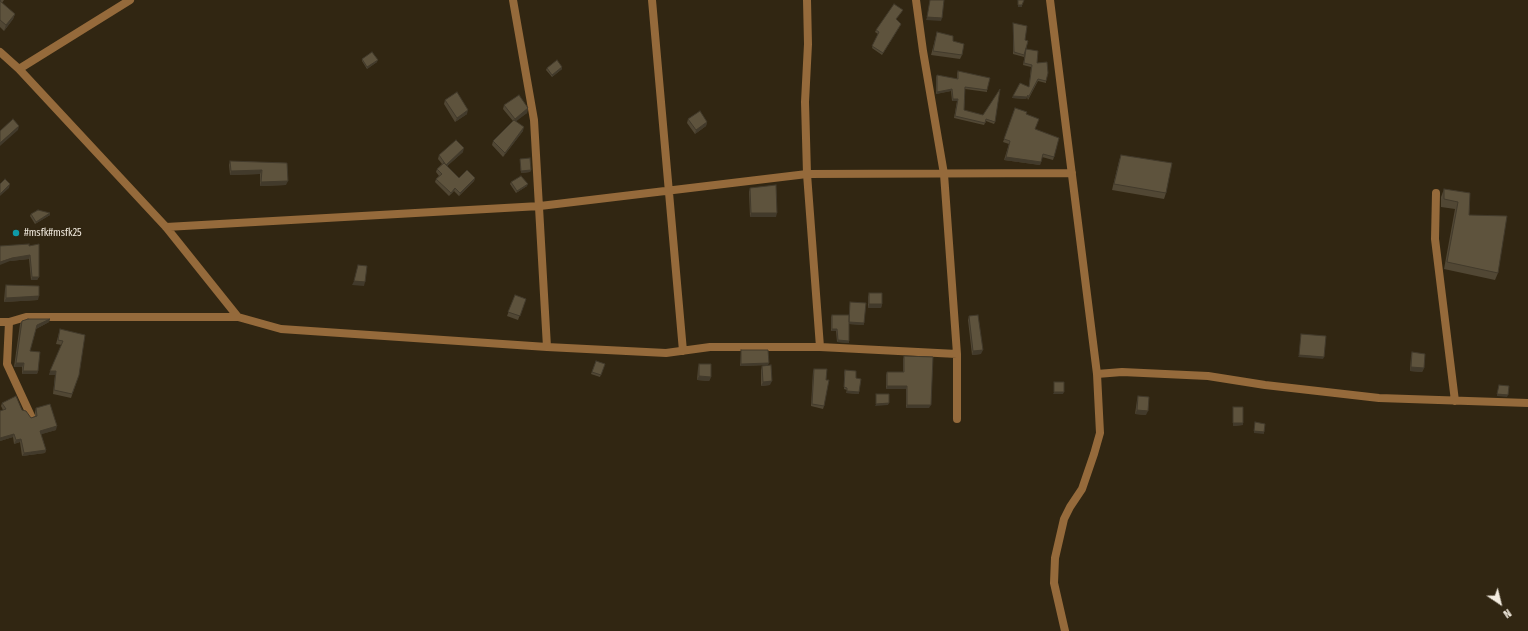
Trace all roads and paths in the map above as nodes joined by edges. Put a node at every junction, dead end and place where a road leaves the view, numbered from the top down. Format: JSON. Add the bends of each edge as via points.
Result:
{"nodes":[{"id":1,"x":130,"y":0,"type":"edge"},
{"id":2,"x":513,"y":0,"type":"edge"},
{"id":3,"x":652,"y":0,"type":"edge"},
{"id":4,"x":807,"y":0,"type":"edge"},
{"id":5,"x":916,"y":0,"type":"edge"},
{"id":6,"x":1050,"y":0,"type":"edge"},
{"id":7,"x":0,"y":52,"type":"edge"},
{"id":8,"x":19,"y":70,"type":"junction"},
{"id":9,"x":1072,"y":173,"type":"junction"},
{"id":10,"x":807,"y":174,"type":"junction"},
{"id":11,"x":944,"y":174,"type":"junction"},
{"id":12,"x":668,"y":192,"type":"junction"},
{"id":13,"x":1436,"y":193,"type":"dead end"},
{"id":14,"x":540,"y":206,"type":"junction"},
{"id":15,"x":166,"y":227,"type":"junction"},
{"id":16,"x":238,"y":317,"type":"junction"},
{"id":17,"x":0,"y":322,"type":"edge"},
{"id":18,"x":9,"y":322,"type":"junction"},
{"id":19,"x":547,"y":347,"type":"junction"},
{"id":20,"x":820,"y":347,"type":"junction"},
{"id":21,"x":683,"y":351,"type":"junction"},
{"id":22,"x":957,"y":354,"type":"junction"},
{"id":23,"x":1097,"y":374,"type":"junction"},
{"id":24,"x":1455,"y":400,"type":"junction"},
{"id":25,"x":1528,"y":402,"type":"edge"},
{"id":26,"x":31,"y":416,"type":"edge"},
{"id":27,"x":957,"y":419,"type":"dead end"},
{"id":28,"x":1065,"y":631,"type":"edge"}],
"edges":[{"from":1,"to":8,"type":"street"},
{"from":2,"to":14,"type":"street","via":[[534,120]]},
{"from":3,"to":12,"type":"street"},
{"from":4,"to":10,"type":"street"},
{"from":5,"to":11,"type":"street"},
{"from":6,"to":9,"type":"street"},
{"from":7,"to":8,"type":"street"},
{"from":8,"to":15,"type":"street"},
{"from":9,"to":11,"type":"street"},
{"from":9,"to":23,"type":"street"},
{"from":10,"to":11,"type":"street"},
{"from":10,"to":12,"type":"street"},
{"from":10,"to":20,"type":"street"},
{"from":11,"to":22,"type":"street"},
{"from":12,"to":14,"type":"street"},
{"from":12,"to":21,"type":"street"},
{"from":13,"to":24,"type":"street","via":[[1435,238]]},
{"from":14,"to":15,"type":"street"},
{"from":14,"to":19,"type":"street"},
{"from":15,"to":16,"type":"street"},
{"from":16,"to":18,"type":"street","via":[[26,316]]},
{"from":16,"to":19,"type":"street","via":[[281,330]]},
{"from":17,"to":18,"type":"street"},
{"from":18,"to":26,"type":"street","via":[[7,364]]},
{"from":19,"to":21,"type":"street","via":[[666,353]]},
{"from":20,"to":21,"type":"street","via":[[710,347]]},
{"from":20,"to":22,"type":"street"},
{"from":22,"to":27,"type":"street"},
{"from":23,"to":24,"type":"street","via":[[1122,372],[1208,376],[1379,398]]},
{"from":23,"to":28,"type":"street","via":[[1100,433],[1082,488],[1064,519],[1055,558],[1054,583]]},
{"from":24,"to":25,"type":"street"}]}
